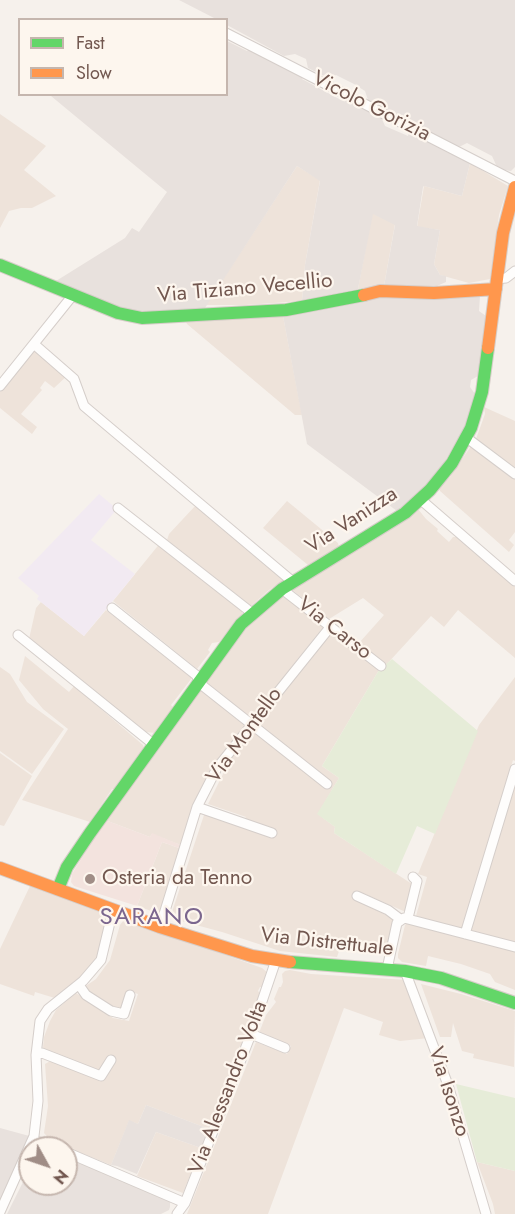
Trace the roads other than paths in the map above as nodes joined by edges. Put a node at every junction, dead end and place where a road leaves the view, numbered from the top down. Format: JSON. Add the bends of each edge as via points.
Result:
{"nodes":[{"id":1,"x":228,"y":34,"type":"edge"},
{"id":2,"x":515,"y":182,"type":"edge"},
{"id":3,"x":515,"y":187,"type":"edge"},
{"id":4,"x":0,"y":265,"type":"edge"},
{"id":5,"x":515,"y":271,"type":"edge"},
{"id":6,"x":496,"y":284,"type":"junction"},
{"id":7,"x":73,"y":295,"type":"junction"},
{"id":8,"x":35,"y":345,"type":"junction"},
{"id":9,"x":0,"y":386,"type":"edge"},
{"id":10,"x":466,"y":438,"type":"junction"},
{"id":11,"x":515,"y":474,"type":"edge"},
{"id":12,"x":420,"y":500,"type":"junction"},
{"id":13,"x":118,"y":508,"type":"dead end"},
{"id":14,"x":515,"y":581,"type":"edge"},
{"id":15,"x":290,"y":587,"type":"junction"},
{"id":16,"x":112,"y":608,"type":"dead end"},
{"id":17,"x":252,"y":613,"type":"junction"},
{"id":18,"x":331,"y":626,"type":"junction"},
{"id":19,"x":18,"y":635,"type":"dead end"},
{"id":20,"x":381,"y":666,"type":"dead end"},
{"id":21,"x":199,"y":680,"type":"junction"},
{"id":22,"x":252,"y":724,"type":"junction"},
{"id":23,"x":153,"y":744,"type":"junction"},
{"id":24,"x":515,"y":769,"type":"edge"},
{"id":25,"x":327,"y":784,"type":"dead end"},
{"id":26,"x":197,"y":807,"type":"junction"},
{"id":27,"x":272,"y":833,"type":"dead end"},
{"id":28,"x":0,"y":868,"type":"edge"},
{"id":29,"x":413,"y":877,"type":"dead end"},
{"id":30,"x":58,"y":889,"type":"junction"},
{"id":31,"x":357,"y":896,"type":"dead end"},
{"id":32,"x":113,"y":910,"type":"junction"},
{"id":33,"x":404,"y":919,"type":"junction"},
{"id":34,"x":160,"y":927,"type":"junction"},
{"id":35,"x":465,"y":934,"type":"junction"},
{"id":36,"x":515,"y":947,"type":"edge"},
{"id":37,"x":276,"y":960,"type":"junction"},
{"id":38,"x":387,"y":969,"type":"junction"},
{"id":39,"x":405,"y":971,"type":"junction"},
{"id":40,"x":79,"y":985,"type":"junction"},
{"id":41,"x":130,"y":995,"type":"dead end"},
{"id":42,"x":515,"y":1003,"type":"edge"},
{"id":43,"x":251,"y":1034,"type":"junction"},
{"id":44,"x":285,"y":1048,"type":"dead end"},
{"id":45,"x":36,"y":1055,"type":"junction"},
{"id":46,"x":111,"y":1060,"type":"dead end"},
{"id":47,"x":34,"y":1136,"type":"edge"},
{"id":48,"x":78,"y":1157,"type":"edge"},
{"id":49,"x":18,"y":1173,"type":"edge"},
{"id":50,"x":185,"y":1203,"type":"junction"},
{"id":51,"x":0,"y":1212,"type":"edge"},
{"id":52,"x":177,"y":1214,"type":"edge"},
{"id":53,"x":486,"y":1214,"type":"edge"}],
"edges":[{"from":1,"to":2,"type":"street","name":"Vicolo Gorizia"},
{"from":3,"to":6,"type":"street","name":"Via Vanizza"},
{"from":4,"to":7,"type":"street","name":"Via Tiziano Vecellio"},
{"from":5,"to":6,"type":"street","name":"Via Tiziano Vecellio"},
{"from":6,"to":7,"type":"street","name":"Via Tiziano Vecellio","via":[[434,294],[380,291],[286,310],[142,318]]},
{"from":6,"to":10,"type":"street","name":"Via Vanizza","via":[[482,392]]},
{"from":7,"to":8,"type":"street"},
{"from":8,"to":9,"type":"street"},
{"from":8,"to":15,"type":"street","name":"Via Vanizza","via":[[74,379],[84,406]]},
{"from":10,"to":11,"type":"street"},
{"from":10,"to":12,"type":"street","name":"Via Vanizza","via":[[445,473]]},
{"from":12,"to":14,"type":"street"},
{"from":12,"to":15,"type":"street","name":"Via Vanizza","via":[[392,523]]},
{"from":13,"to":17,"type":"street"},
{"from":15,"to":17,"type":"street","name":"Via Vanizza"},
{"from":15,"to":18,"type":"street","name":"Via Carso"},
{"from":16,"to":21,"type":"street"},
{"from":17,"to":21,"type":"street","name":"Via Vanizza"},
{"from":18,"to":20,"type":"street","name":"Via Carso"},
{"from":18,"to":22,"type":"street","name":"Via Montello"},
{"from":19,"to":23,"type":"street"},
{"from":21,"to":22,"type":"street"},
{"from":21,"to":23,"type":"street","name":"Via Vanizza"},
{"from":22,"to":25,"type":"street"},
{"from":22,"to":26,"type":"street","name":"Via Montello","via":[[218,768]]},
{"from":23,"to":30,"type":"street","name":"Via Vanizza","via":[[67,867]]},
{"from":24,"to":35,"type":"street"},
{"from":26,"to":27,"type":"street"},
{"from":26,"to":34,"type":"street","name":"Via Montello"},
{"from":28,"to":30,"type":"street","name":"Via Distrettuale"},
{"from":29,"to":33,"type":"street","via":[[417,881]]},
{"from":30,"to":32,"type":"street","name":"Via Distrettuale"},
{"from":31,"to":33,"type":"street"},
{"from":32,"to":34,"type":"street","name":"Via Distrettuale"},
{"from":32,"to":40,"type":"street","via":[[104,954]]},
{"from":33,"to":35,"type":"street"},
{"from":33,"to":38,"type":"street","via":[[397,923]]},
{"from":34,"to":37,"type":"street","name":"Via Distrettuale"},
{"from":35,"to":36,"type":"street"},
{"from":37,"to":38,"type":"street","name":"Via Distrettuale"},
{"from":37,"to":43,"type":"street","name":"Via Alessandro Volta"},
{"from":38,"to":39,"type":"street","name":"Via Distrettuale"},
{"from":39,"to":42,"type":"street","name":"Via Distrettuale","via":[[452,981]]},
{"from":39,"to":53,"type":"street","name":"Via Isonzo","via":[[448,1085]]},
{"from":40,"to":41,"type":"street","via":[[86,995],[111,1011],[124,1014]]},
{"from":40,"to":45,"type":"street","via":[[44,1014],[38,1029]]},
{"from":43,"to":44,"type":"street"},
{"from":43,"to":50,"type":"street","name":"Via Alessandro Volta"},
{"from":45,"to":46,"type":"street","via":[[42,1053],[101,1076]]},
{"from":45,"to":47,"type":"street","via":[[38,1101]]},
{"from":48,"to":50,"type":"street"},
{"from":49,"to":51,"type":"street"},
{"from":50,"to":52,"type":"street","name":"Via Alessandro Volta"}]}
